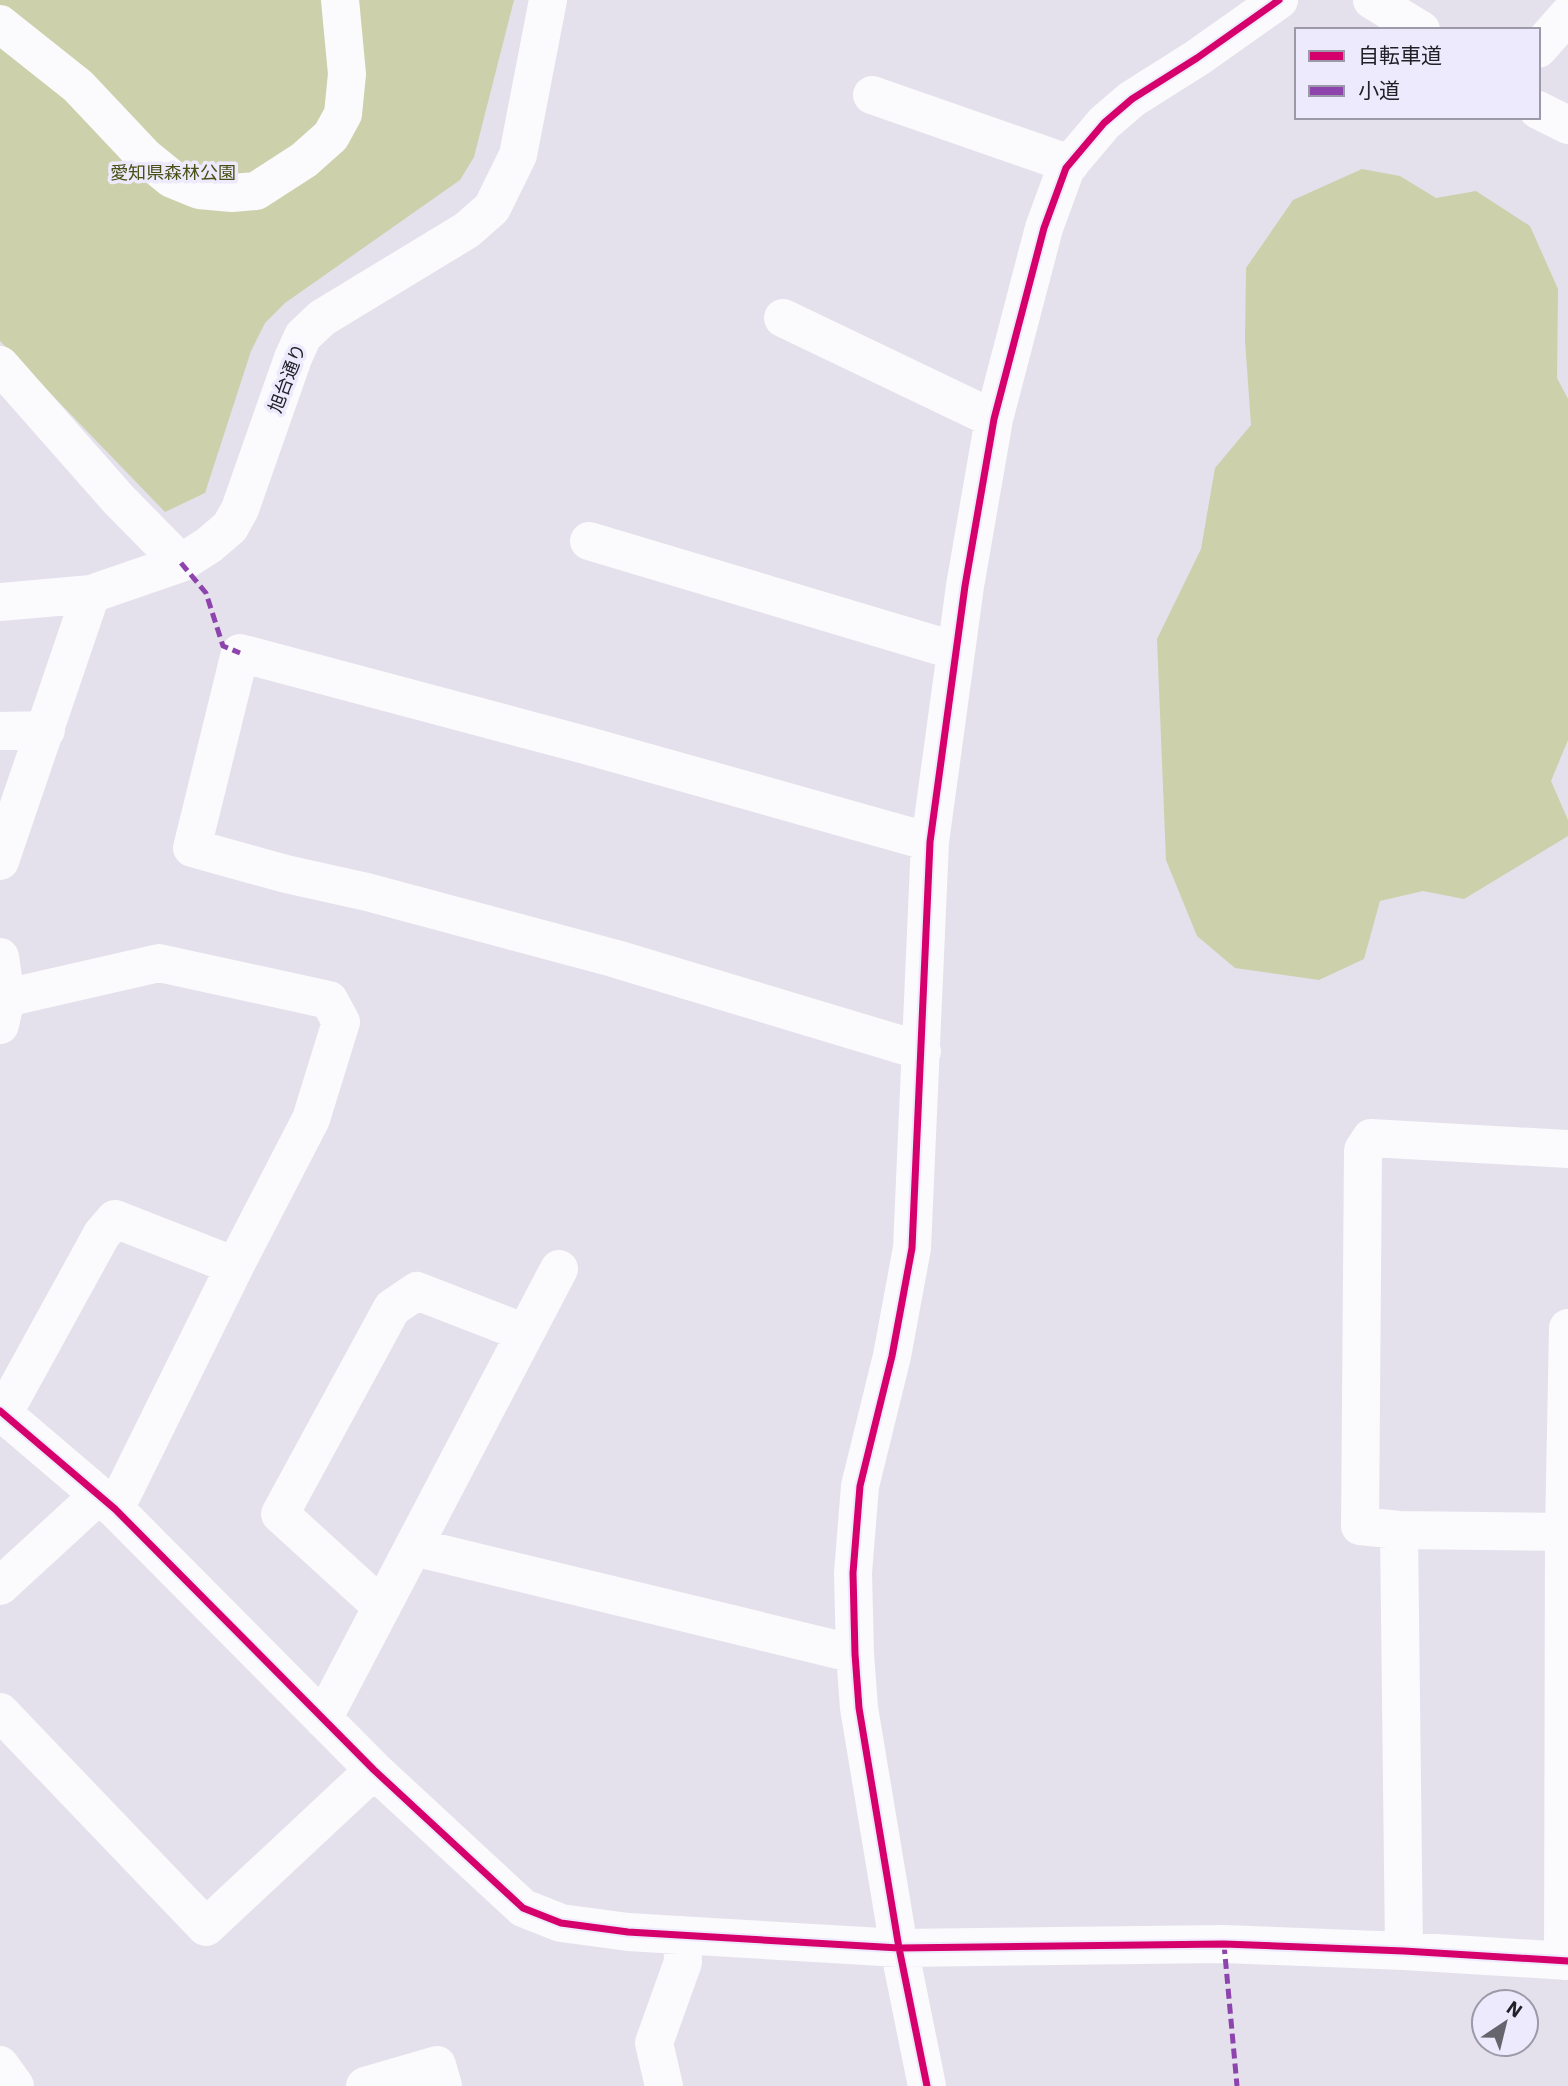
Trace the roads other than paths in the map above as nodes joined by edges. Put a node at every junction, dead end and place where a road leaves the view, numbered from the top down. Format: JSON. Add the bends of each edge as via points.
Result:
{"nodes":[{"id":1,"x":340,"y":0,"type":"edge"},
{"id":2,"x":548,"y":0,"type":"edge"},
{"id":3,"x":1279,"y":0,"type":"edge"},
{"id":4,"x":1372,"y":0,"type":"edge"},
{"id":5,"x":1568,"y":15,"type":"edge"},
{"id":6,"x":0,"y":24,"type":"edge"},
{"id":7,"x":1418,"y":28,"type":"edge"},
{"id":8,"x":1540,"y":47,"type":"edge"},
{"id":9,"x":872,"y":95,"type":"dead end"},
{"id":10,"x":1540,"y":111,"type":"edge"},
{"id":11,"x":1568,"y":125,"type":"edge"},
{"id":12,"x":1070,"y":164,"type":"junction"},
{"id":13,"x":783,"y":318,"type":"dead end"},
{"id":14,"x":0,"y":365,"type":"edge"},
{"id":15,"x":994,"y":419,"type":"junction"},
{"id":16,"x":589,"y":541,"type":"dead end"},
{"id":17,"x":181,"y":563,"type":"junction"},
{"id":18,"x":91,"y":594,"type":"junction"},
{"id":19,"x":0,"y":602,"type":"edge"},
{"id":20,"x":956,"y":651,"type":"junction"},
{"id":21,"x":46,"y":730,"type":"junction"},
{"id":22,"x":0,"y":731,"type":"edge"},
{"id":23,"x":930,"y":842,"type":"junction"},
{"id":24,"x":0,"y":861,"type":"edge"},
{"id":25,"x":0,"y":957,"type":"edge"},
{"id":26,"x":3,"y":1011,"type":"edge"},
{"id":27,"x":922,"y":1051,"type":"junction"},
{"id":28,"x":1568,"y":1149,"type":"edge"},
{"id":29,"x":235,"y":1266,"type":"junction"},
{"id":30,"x":559,"y":1269,"type":"dead end"},
{"id":31,"x":1568,"y":1328,"type":"edge"},
{"id":32,"x":525,"y":1334,"type":"junction"},
{"id":33,"x":2,"y":1413,"type":"edge"},
{"id":34,"x":107,"y":1502,"type":"junction"},
{"id":35,"x":1399,"y":1530,"type":"junction"},
{"id":36,"x":1566,"y":1532,"type":"edge"},
{"id":37,"x":414,"y":1547,"type":"junction"},
{"id":38,"x":0,"y":1586,"type":"edge"},
{"id":39,"x":382,"y":1606,"type":"junction"},
{"id":40,"x":855,"y":1654,"type":"junction"},
{"id":41,"x":0,"y":1712,"type":"edge"},
{"id":42,"x":323,"y":1719,"type":"junction"},
{"id":43,"x":374,"y":1770,"type":"junction"},
{"id":44,"x":682,"y":1936,"type":"junction"},
{"id":45,"x":899,"y":1948,"type":"junction"},
{"id":46,"x":1404,"y":1951,"type":"junction"},
{"id":47,"x":1566,"y":1961,"type":"edge"},
{"id":48,"x":0,"y":2064,"type":"edge"},
{"id":49,"x":15,"y":2086,"type":"edge"},
{"id":50,"x":365,"y":2086,"type":"edge"},
{"id":51,"x":443,"y":2086,"type":"edge"},
{"id":52,"x":664,"y":2086,"type":"edge"},
{"id":53,"x":927,"y":2086,"type":"edge"}],
"edges":[{"from":1,"to":6,"type":"street","via":[[347,74],[343,114],[331,136],[256,191],[232,193],[199,190],[172,178],[145,157],[78,86]]},
{"from":2,"to":17,"type":"street","name":"旭台通り","via":[[518,155],[492,208],[467,230],[322,318],[303,336],[240,509],[230,527]]},
{"from":3,"to":12,"type":"street","via":[[1132,99],[1104,123]]},
{"from":4,"to":7,"type":"street"},
{"from":5,"to":8,"type":"street"},
{"from":9,"to":12,"type":"street"},
{"from":10,"to":11,"type":"street"},
{"from":12,"to":15,"type":"street","via":[[1044,228]]},
{"from":13,"to":15,"type":"street"},
{"from":14,"to":17,"type":"street"},
{"from":15,"to":20,"type":"street"},
{"from":16,"to":20,"type":"street"},
{"from":17,"to":18,"type":"street","name":"旭台通り"},
{"from":18,"to":19,"type":"street","name":"旭台通り"},
{"from":18,"to":21,"type":"street"},
{"from":20,"to":23,"type":"street"},
{"from":21,"to":22,"type":"street"},
{"from":21,"to":24,"type":"street"},
{"from":23,"to":27,"type":"street"},
{"from":23,"to":27,"type":"street","via":[[240,653],[192,848],[613,958]]},
{"from":25,"to":26,"type":"street"},
{"from":26,"to":29,"type":"street","via":[[159,963],[329,1000],[341,1022],[311,1119]]},
{"from":27,"to":40,"type":"street","via":[[912,1248],[892,1356],[860,1486],[853,1573]]},
{"from":28,"to":35,"type":"street","via":[[1371,1138],[1363,1150],[1360,1526]]},
{"from":29,"to":33,"type":"street","via":[[115,1219],[102,1234]]},
{"from":29,"to":34,"type":"street"},
{"from":30,"to":32,"type":"street"},
{"from":31,"to":36,"type":"street"},
{"from":32,"to":37,"type":"street"},
{"from":32,"to":39,"type":"street","via":[[417,1291],[392,1308],[280,1514]]},
{"from":33,"to":34,"type":"street"},
{"from":34,"to":38,"type":"street"},
{"from":34,"to":42,"type":"street"},
{"from":35,"to":36,"type":"street"},
{"from":35,"to":46,"type":"street"},
{"from":36,"to":47,"type":"street"},
{"from":37,"to":39,"type":"street"},
{"from":37,"to":40,"type":"street"},
{"from":39,"to":42,"type":"street"},
{"from":40,"to":45,"type":"street","via":[[859,1708]]},
{"from":41,"to":43,"type":"street","via":[[206,1927]]},
{"from":42,"to":43,"type":"street"},
{"from":43,"to":44,"type":"street","via":[[523,1908],[561,1923]]},
{"from":44,"to":45,"type":"street"},
{"from":44,"to":52,"type":"street","via":[[683,1962],[654,2043]]},
{"from":45,"to":46,"type":"street","via":[[1224,1944]]},
{"from":45,"to":53,"type":"street"},
{"from":46,"to":47,"type":"street"},
{"from":48,"to":49,"type":"street"},
{"from":50,"to":51,"type":"street","via":[[437,2065]]}]}
